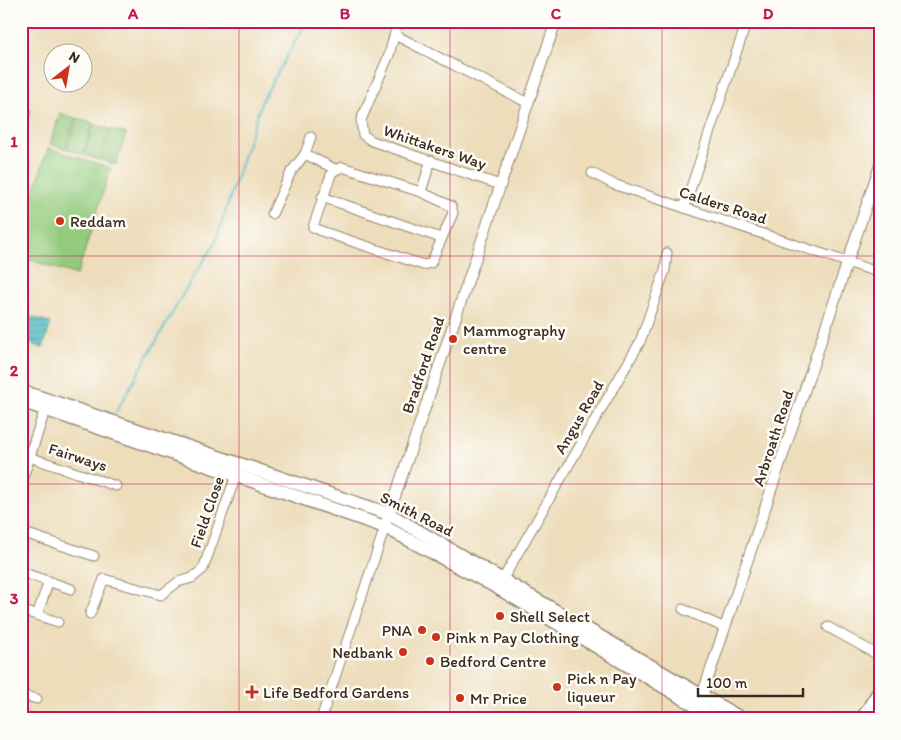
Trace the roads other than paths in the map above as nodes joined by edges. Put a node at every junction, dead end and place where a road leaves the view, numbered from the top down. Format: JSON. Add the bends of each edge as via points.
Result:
{"nodes":[{"id":1,"x":398,"y":21,"type":"edge"},
{"id":2,"x":556,"y":21,"type":"edge"},
{"id":3,"x":748,"y":21,"type":"edge"},
{"id":4,"x":396,"y":35,"type":"junction"},
{"id":5,"x":528,"y":103,"type":"junction"},
{"id":6,"x":311,"y":137,"type":"dead end"},
{"id":7,"x":305,"y":154,"type":"junction"},
{"id":8,"x":431,"y":160,"type":"junction"},
{"id":9,"x":880,"y":165,"type":"edge"},
{"id":10,"x":335,"y":169,"type":"junction"},
{"id":11,"x":592,"y":173,"type":"dead end"},
{"id":12,"x":500,"y":185,"type":"junction"},
{"id":13,"x":421,"y":192,"type":"junction"},
{"id":14,"x":322,"y":197,"type":"junction"},
{"id":15,"x":684,"y":208,"type":"junction"},
{"id":16,"x":272,"y":214,"type":"dead end"},
{"id":17,"x":442,"y":238,"type":"junction"},
{"id":18,"x":667,"y":253,"type":"dead end"},
{"id":19,"x":847,"y":262,"type":"junction"},
{"id":20,"x":880,"y":273,"type":"edge"},
{"id":21,"x":21,"y":391,"type":"edge"},
{"id":22,"x":21,"y":401,"type":"edge"},
{"id":23,"x":46,"y":404,"type":"junction"},
{"id":24,"x":29,"y":457,"type":"junction"},
{"id":25,"x":238,"y":470,"type":"junction"},
{"id":26,"x":21,"y":482,"type":"edge"},
{"id":27,"x":116,"y":486,"type":"dead end"},
{"id":28,"x":389,"y":514,"type":"junction"},
{"id":29,"x":385,"y":527,"type":"junction"},
{"id":30,"x":21,"y":532,"type":"edge"},
{"id":31,"x":94,"y":556,"type":"dead end"},
{"id":32,"x":21,"y":572,"type":"edge"},
{"id":33,"x":49,"y":581,"type":"junction"},
{"id":34,"x":501,"y":583,"type":"junction"},
{"id":35,"x":71,"y":589,"type":"dead end"},
{"id":36,"x":683,"y":609,"type":"dead end"},
{"id":37,"x":21,"y":610,"type":"edge"},
{"id":38,"x":90,"y":614,"type":"dead end"},
{"id":39,"x":37,"y":615,"type":"junction"},
{"id":40,"x":58,"y":622,"type":"dead end"},
{"id":41,"x":828,"y":627,"type":"dead end"},
{"id":42,"x":725,"y":628,"type":"junction"},
{"id":43,"x":880,"y":656,"type":"edge"},
{"id":44,"x":880,"y":690,"type":"edge"},
{"id":45,"x":21,"y":695,"type":"edge"},
{"id":46,"x":37,"y":699,"type":"dead end"},
{"id":47,"x":700,"y":701,"type":"junction"},
{"id":48,"x":21,"y":715,"type":"edge"},
{"id":49,"x":35,"y":719,"type":"edge"},
{"id":50,"x":321,"y":719,"type":"edge"},
{"id":51,"x":691,"y":719,"type":"edge"},
{"id":52,"x":718,"y":719,"type":"edge"},
{"id":53,"x":742,"y":719,"type":"edge"},
{"id":54,"x":862,"y":719,"type":"edge"}],
"edges":[{"from":1,"to":4,"type":"street","name":"Whittakers Way"},
{"from":2,"to":5,"type":"street","name":"Bradford Road"},
{"from":3,"to":15,"type":"street"},
{"from":4,"to":5,"type":"street"},
{"from":4,"to":8,"type":"street","name":"Whittakers Way","via":[[361,120],[360,131],[372,141]]},
{"from":5,"to":12,"type":"street","name":"Bradford Road"},
{"from":6,"to":7,"type":"street"},
{"from":7,"to":10,"type":"street"},
{"from":7,"to":16,"type":"street","via":[[291,172]]},
{"from":8,"to":12,"type":"street","name":"Whittakers Way"},
{"from":8,"to":13,"type":"street"},
{"from":9,"to":19,"type":"street","name":"Arbroath Road"},
{"from":10,"to":13,"type":"street","via":[[342,167]]},
{"from":10,"to":14,"type":"street"},
{"from":11,"to":15,"type":"street","name":"Calders Road"},
{"from":12,"to":28,"type":"street","name":"Bradford Road"},
{"from":13,"to":17,"type":"street","via":[[449,204],[453,209]]},
{"from":14,"to":17,"type":"street"},
{"from":14,"to":17,"type":"street","via":[[313,224],[321,232],[426,265],[431,263]]},
{"from":15,"to":19,"type":"street","name":"Calders Road"},
{"from":18,"to":34,"type":"street","name":"Angus Road","via":[[665,270],[640,342]]},
{"from":19,"to":20,"type":"street","name":"Calders Road"},
{"from":19,"to":42,"type":"street","name":"Arbroath Road"},
{"from":21,"to":23,"type":"main road","name":"Smith Road"},
{"from":22,"to":23,"type":"main road","name":"Smith Road"},
{"from":23,"to":24,"type":"street"},
{"from":23,"to":25,"type":"main road","name":"Smith Road"},
{"from":24,"to":26,"type":"street"},
{"from":24,"to":27,"type":"street","name":"Fairways"},
{"from":25,"to":28,"type":"main road","name":"Smith Road"},
{"from":25,"to":29,"type":"main road","name":"Smith Road"},
{"from":25,"to":38,"type":"street","name":"Field Close","via":[[204,569],[161,595],[104,579]]},
{"from":28,"to":29,"type":"street","name":"Bradford Road"},
{"from":28,"to":34,"type":"main road","name":"Smith Road"},
{"from":29,"to":34,"type":"main road","name":"Smith Road"},
{"from":29,"to":50,"type":"street","name":"Bradford Road"},
{"from":30,"to":31,"type":"street"},
{"from":32,"to":33,"type":"street"},
{"from":33,"to":35,"type":"street"},
{"from":33,"to":39,"type":"street"},
{"from":34,"to":47,"type":"main road","name":"Smith Road"},
{"from":36,"to":42,"type":"street"},
{"from":37,"to":39,"type":"street"},
{"from":39,"to":40,"type":"street"},
{"from":41,"to":43,"type":"street"},
{"from":42,"to":47,"type":"street","name":"Arbroath Road"},
{"from":44,"to":54,"type":"main road"},
{"from":45,"to":46,"type":"street"},
{"from":47,"to":51,"type":"street","name":"Arbroath Road"},
{"from":47,"to":52,"type":"main road","name":"Smith Road"},
{"from":47,"to":53,"type":"main road","name":"Smith Road"},
{"from":48,"to":49,"type":"street"}]}
